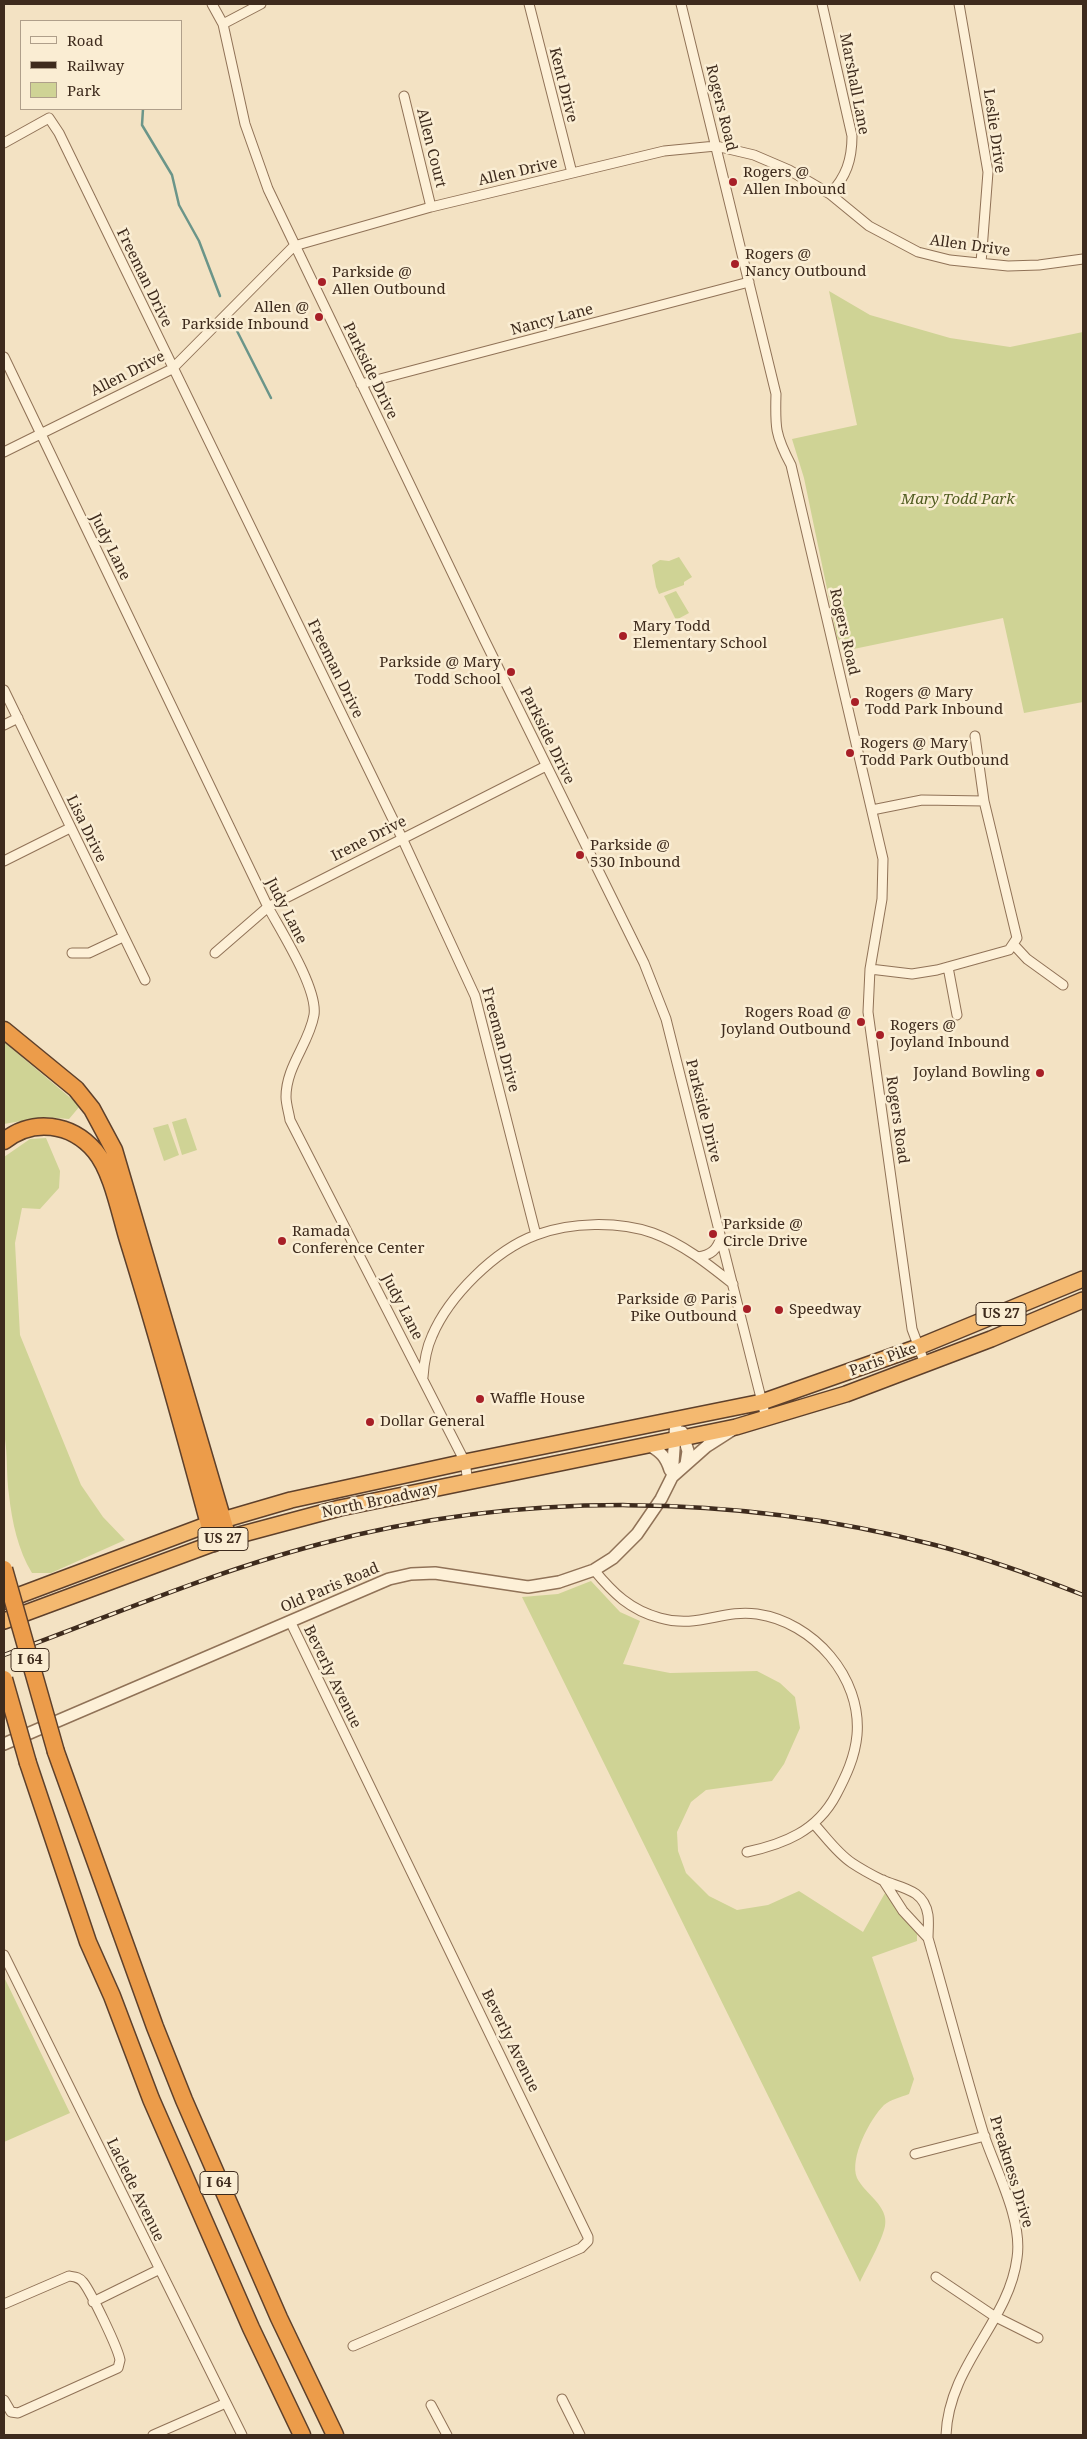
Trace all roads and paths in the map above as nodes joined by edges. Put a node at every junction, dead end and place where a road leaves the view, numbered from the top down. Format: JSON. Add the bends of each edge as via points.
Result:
{"nodes":[{"id":1,"x":212,"y":4,"type":"edge"},
{"id":2,"x":261,"y":4,"type":"edge"},
{"id":3,"x":528,"y":4,"type":"edge"},
{"id":4,"x":681,"y":4,"type":"edge"},
{"id":5,"x":822,"y":4,"type":"edge"},
{"id":6,"x":959,"y":4,"type":"edge"},
{"id":7,"x":223,"y":24,"type":"junction"},
{"id":8,"x":404,"y":96,"type":"dead end"},
{"id":9,"x":4,"y":144,"type":"edge"},
{"id":10,"x":716,"y":146,"type":"junction"},
{"id":11,"x":572,"y":173,"type":"junction"},
{"id":12,"x":830,"y":194,"type":"junction"},
{"id":13,"x":431,"y":206,"type":"junction"},
{"id":14,"x":294,"y":246,"type":"junction"},
{"id":15,"x":1083,"y":259,"type":"edge"},
{"id":16,"x":981,"y":263,"type":"junction"},
{"id":17,"x":749,"y":282,"type":"junction"},
{"id":18,"x":4,"y":357,"type":"edge"},
{"id":19,"x":172,"y":369,"type":"junction"},
{"id":20,"x":361,"y":384,"type":"junction"},
{"id":21,"x":40,"y":433,"type":"junction"},
{"id":22,"x":4,"y":452,"type":"edge"},
{"id":23,"x":4,"y":690,"type":"edge"},
{"id":24,"x":18,"y":718,"type":"junction"},
{"id":25,"x":4,"y":725,"type":"edge"},
{"id":26,"x":975,"y":736,"type":"dead end"},
{"id":27,"x":546,"y":766,"type":"junction"},
{"id":28,"x":984,"y":801,"type":"junction"},
{"id":29,"x":872,"y":810,"type":"junction"},
{"id":30,"x":70,"y":828,"type":"junction"},
{"id":31,"x":402,"y":838,"type":"junction"},
{"id":32,"x":4,"y":861,"type":"edge"},
{"id":33,"x":268,"y":906,"type":"junction"},
{"id":34,"x":123,"y":937,"type":"junction"},
{"id":35,"x":1014,"y":945,"type":"junction"},
{"id":36,"x":72,"y":953,"type":"dead end"},
{"id":37,"x":215,"y":953,"type":"dead end"},
{"id":38,"x":948,"y":968,"type":"junction"},
{"id":39,"x":870,"y":969,"type":"junction"},
{"id":40,"x":145,"y":980,"type":"dead end"},
{"id":41,"x":1063,"y":985,"type":"dead end"},
{"id":42,"x":958,"y":1015,"type":"dead end"},
{"id":43,"x":4,"y":1030,"type":"edge"},
{"id":44,"x":4,"y":1141,"type":"edge"},
{"id":45,"x":536,"y":1235,"type":"junction"},
{"id":46,"x":721,"y":1237,"type":"junction"},
{"id":47,"x":698,"y":1256,"type":"junction"},
{"id":48,"x":1083,"y":1279,"type":"edge"},
{"id":49,"x":733,"y":1284,"type":"junction"},
{"id":50,"x":1083,"y":1300,"type":"edge"},
{"id":51,"x":918,"y":1347,"type":"junction"},
{"id":52,"x":925,"y":1364,"type":"junction"},
{"id":53,"x":423,"y":1377,"type":"junction"},
{"id":54,"x":762,"y":1402,"type":"junction"},
{"id":55,"x":766,"y":1418,"type":"junction"},
{"id":56,"x":676,"y":1421,"type":"junction"},
{"id":57,"x":736,"y":1427,"type":"junction"},
{"id":58,"x":679,"y":1439,"type":"junction"},
{"id":59,"x":648,"y":1445,"type":"junction"},
{"id":60,"x":465,"y":1462,"type":"junction"},
{"id":61,"x":686,"y":1464,"type":"junction"},
{"id":62,"x":672,"y":1477,"type":"junction"},
{"id":63,"x":468,"y":1482,"type":"junction"},
{"id":64,"x":215,"y":1522,"type":"junction"},
{"id":65,"x":221,"y":1540,"type":"junction"},
{"id":66,"x":4,"y":1569,"type":"edge"},
{"id":67,"x":594,"y":1570,"type":"junction"},
{"id":68,"x":4,"y":1601,"type":"edge"},
{"id":69,"x":4,"y":1621,"type":"edge"},
{"id":70,"x":290,"y":1621,"type":"junction"},
{"id":71,"x":4,"y":1679,"type":"edge"},
{"id":72,"x":4,"y":1744,"type":"edge"},
{"id":73,"x":814,"y":1824,"type":"junction"},
{"id":74,"x":747,"y":1852,"type":"dead end"},
{"id":75,"x":883,"y":1880,"type":"junction"},
{"id":76,"x":928,"y":1938,"type":"junction"},
{"id":77,"x":4,"y":1955,"type":"edge"},
{"id":78,"x":985,"y":2136,"type":"junction"},
{"id":79,"x":916,"y":2154,"type":"dead end"},
{"id":80,"x":158,"y":2270,"type":"junction"},
{"id":81,"x":936,"y":2277,"type":"dead end"},
{"id":82,"x":94,"y":2302,"type":"junction"},
{"id":83,"x":4,"y":2304,"type":"edge"},
{"id":84,"x":994,"y":2316,"type":"junction"},
{"id":85,"x":1038,"y":2338,"type":"dead end"},
{"id":86,"x":353,"y":2346,"type":"dead end"},
{"id":87,"x":4,"y":2400,"type":"edge"},
{"id":88,"x":562,"y":2400,"type":"dead end"},
{"id":89,"x":226,"y":2404,"type":"junction"},
{"id":90,"x":430,"y":2405,"type":"dead end"},
{"id":91,"x":153,"y":2435,"type":"edge"},
{"id":92,"x":242,"y":2435,"type":"edge"},
{"id":93,"x":302,"y":2435,"type":"edge"},
{"id":94,"x":335,"y":2435,"type":"edge"},
{"id":95,"x":447,"y":2435,"type":"edge"},
{"id":96,"x":580,"y":2435,"type":"edge"},
{"id":97,"x":946,"y":2435,"type":"edge"}],
"edges":[{"from":1,"to":7,"type":"street","name":"Parkside Drive"},
{"from":2,"to":7,"type":"street"},
{"from":3,"to":11,"type":"street","name":"Kent Drive"},
{"from":4,"to":10,"type":"street","name":"Rogers Road"},
{"from":5,"to":12,"type":"street","name":"Marshall Lane","via":[[852,136],[848,167]]},
{"from":6,"to":16,"type":"street","name":"Leslie Drive","via":[[988,172]]},
{"from":7,"to":14,"type":"street","name":"Parkside Drive","via":[[251,143]]},
{"from":8,"to":13,"type":"street","name":"Allen Court"},
{"from":9,"to":19,"type":"street","name":"Freeman Drive","via":[[50,118]]},
{"from":10,"to":11,"type":"street","name":"Allen Drive","via":[[664,151]]},
{"from":10,"to":12,"type":"street","name":"Allen Drive","via":[[754,155],[789,170]]},
{"from":10,"to":17,"type":"street","name":"Rogers Road"},
{"from":11,"to":13,"type":"street","name":"Allen Drive"},
{"from":12,"to":16,"type":"street","name":"Allen Drive","via":[[869,226],[918,252]]},
{"from":13,"to":14,"type":"street","name":"Allen Drive"},
{"from":14,"to":19,"type":"street","name":"Allen Drive"},
{"from":14,"to":20,"type":"street","name":"Parkside Drive"},
{"from":15,"to":16,"type":"street","name":"Allen Drive","via":[[1039,265]]},
{"from":17,"to":20,"type":"street","name":"Nancy Lane"},
{"from":17,"to":29,"type":"street","name":"Rogers Road","via":[[776,394],[777,440],[791,465]]},
{"from":18,"to":21,"type":"street","name":"Judy Lane"},
{"from":19,"to":21,"type":"street","name":"Allen Drive"},
{"from":19,"to":31,"type":"street","name":"Freeman Drive"},
{"from":20,"to":27,"type":"street","name":"Parkside Drive"},
{"from":21,"to":22,"type":"street","name":"Allen Drive"},
{"from":21,"to":33,"type":"street","name":"Judy Lane"},
{"from":23,"to":24,"type":"street","name":"Lisa Drive"},
{"from":24,"to":25,"type":"street"},
{"from":24,"to":30,"type":"street","name":"Lisa Drive"},
{"from":26,"to":28,"type":"street"},
{"from":27,"to":31,"type":"street","name":"Irene Drive"},
{"from":27,"to":46,"type":"street","name":"Parkside Drive","via":[[644,963],[663,1011]]},
{"from":28,"to":29,"type":"street","via":[[922,800]]},
{"from":28,"to":35,"type":"street","via":[[1017,938]]},
{"from":29,"to":39,"type":"street","name":"Rogers Road","via":[[884,869]]},
{"from":30,"to":32,"type":"street"},
{"from":30,"to":34,"type":"street","name":"Lisa Drive"},
{"from":31,"to":33,"type":"street","name":"Irene Drive"},
{"from":31,"to":45,"type":"street","name":"Freeman Drive","via":[[475,996]]},
{"from":33,"to":37,"type":"street","name":"Irene Drive"},
{"from":33,"to":53,"type":"street","name":"Judy Lane","via":[[314,1002],[307,1037],[289,1073],[286,1098],[290,1120]]},
{"from":34,"to":36,"type":"street","via":[[89,953]]},
{"from":34,"to":40,"type":"street","name":"Lisa Drive"},
{"from":35,"to":38,"type":"street","via":[[1009,950]]},
{"from":35,"to":41,"type":"street","via":[[1027,959]]},
{"from":38,"to":39,"type":"street","via":[[912,974]]},
{"from":38,"to":42,"type":"street"},
{"from":39,"to":51,"type":"street","name":"Rogers Road","via":[[868,1012],[911,1321]]},
{"from":43,"to":64,"type":"highway","via":[[76,1089],[92,1109],[114,1150]]},
{"from":44,"to":64,"type":"highway","via":[[35,1126],[48,1126],[76,1134],[96,1153],[112,1188]]},
{"from":45,"to":47,"type":"street","via":[[579,1226],[615,1226],[652,1233]]},
{"from":45,"to":53,"type":"street","via":[[490,1262],[462,1290],[432,1336]]},
{"from":46,"to":47,"type":"street","via":[[713,1252]]},
{"from":46,"to":49,"type":"street","name":"Parkside Drive"},
{"from":47,"to":49,"type":"street"},
{"from":48,"to":51,"type":"highway","name":"Paris Pike","number":"US 27"},
{"from":49,"to":54,"type":"street","name":"Parkside Drive"},
{"from":50,"to":52,"type":"highway","name":"Paris Pike","number":"US 27"},
{"from":51,"to":52,"type":"street","name":"Rogers Road"},
{"from":51,"to":54,"type":"highway","name":"Paris Pike","number":"US 27"},
{"from":52,"to":55,"type":"highway","name":"Paris Pike","number":"US 27","via":[[846,1394]]},
{"from":53,"to":60,"type":"street","name":"Judy Lane"},
{"from":54,"to":55,"type":"street","name":"Parkside Drive"},
{"from":54,"to":56,"type":"highway","name":"Paris Pike","number":"US 27"},
{"from":55,"to":57,"type":"highway","name":"North Broadway","number":"US 27"},
{"from":56,"to":58,"type":"street","name":"Old Paris Road"},
{"from":56,"to":60,"type":"highway","name":"North Broadway","number":"US 27"},
{"from":57,"to":58,"type":"highway","name":"North Broadway","number":"US 27"},
{"from":57,"to":61,"type":"street"},
{"from":58,"to":59,"type":"highway","name":"North Broadway","number":"US 27"},
{"from":58,"to":61,"type":"street","name":"Old Paris Road","via":[[688,1450]]},
{"from":58,"to":62,"type":"street","name":"Old Paris Road"},
{"from":59,"to":62,"type":"street","via":[[667,1459]]},
{"from":59,"to":63,"type":"highway","name":"North Broadway","number":"US 27"},
{"from":60,"to":63,"type":"street","name":"Judy Lane"},
{"from":60,"to":64,"type":"highway","name":"North Broadway","number":"US 27","via":[[335,1490]]},
{"from":61,"to":62,"type":"street","name":"Old Paris Road"},
{"from":62,"to":67,"type":"street","name":"Old Paris Road","via":[[637,1534],[613,1558]]},
{"from":63,"to":65,"type":"highway","name":"North Broadway","number":"US 27","via":[[340,1508]]},
{"from":64,"to":65,"type":"highway"},
{"from":64,"to":68,"type":"highway","name":"North Broadway","number":"US 27"},
{"from":65,"to":69,"type":"highway","name":"North Broadway","number":"US 27"},
{"from":66,"to":94,"type":"highway","number":"I 64","bridge":true,"via":[[56,1752],[154,2028],[279,2318]]},
{"from":67,"to":70,"type":"street","name":"Old Paris Road","via":[[559,1582],[528,1587],[458,1575],[411,1574],[371,1586]]},
{"from":67,"to":73,"type":"street","via":[[622,1601],[646,1614],[676,1622],[736,1614],[771,1617],[812,1637],[828,1653],[853,1698],[857,1734],[846,1777],[830,1806]]},
{"from":70,"to":72,"type":"street","name":"Old Paris Road"},
{"from":70,"to":86,"type":"street","name":"Beverly Avenue","via":[[588,2237],[581,2248]]},
{"from":71,"to":93,"type":"highway","number":"I 64","bridge":true,"via":[[28,1763],[88,1942],[151,2100],[251,2328]]},
{"from":73,"to":74,"type":"street","via":[[789,1840]]},
{"from":73,"to":75,"type":"street","name":"Preakness Drive","via":[[851,1862]]},
{"from":75,"to":76,"type":"street","name":"Preakness Drive","via":[[903,1911]]},
{"from":75,"to":76,"type":"street","name":"Preakness Drive","via":[[904,1886],[924,1904],[928,1914]]},
{"from":76,"to":78,"type":"street","name":"Preakness Drive"},
{"from":77,"to":80,"type":"street","name":"Laclede Avenue"},
{"from":78,"to":79,"type":"street"},
{"from":78,"to":84,"type":"street","name":"Preakness Drive","via":[[1016,2228],[1018,2248],[1013,2279]]},
{"from":80,"to":82,"type":"street"},
{"from":80,"to":89,"type":"street","name":"Laclede Avenue"},
{"from":81,"to":84,"type":"street"},
{"from":82,"to":83,"type":"street","via":[[84,2282],[69,2276]]},
{"from":82,"to":87,"type":"street","via":[[119,2355],[118,2368],[18,2413],[11,2412]]},
{"from":84,"to":85,"type":"street"},
{"from":84,"to":97,"type":"street","name":"Preakness Drive","via":[[955,2388]]},
{"from":88,"to":96,"type":"street"},
{"from":89,"to":91,"type":"street"},
{"from":89,"to":92,"type":"street","name":"Laclede Avenue"},
{"from":90,"to":95,"type":"street"}]}
